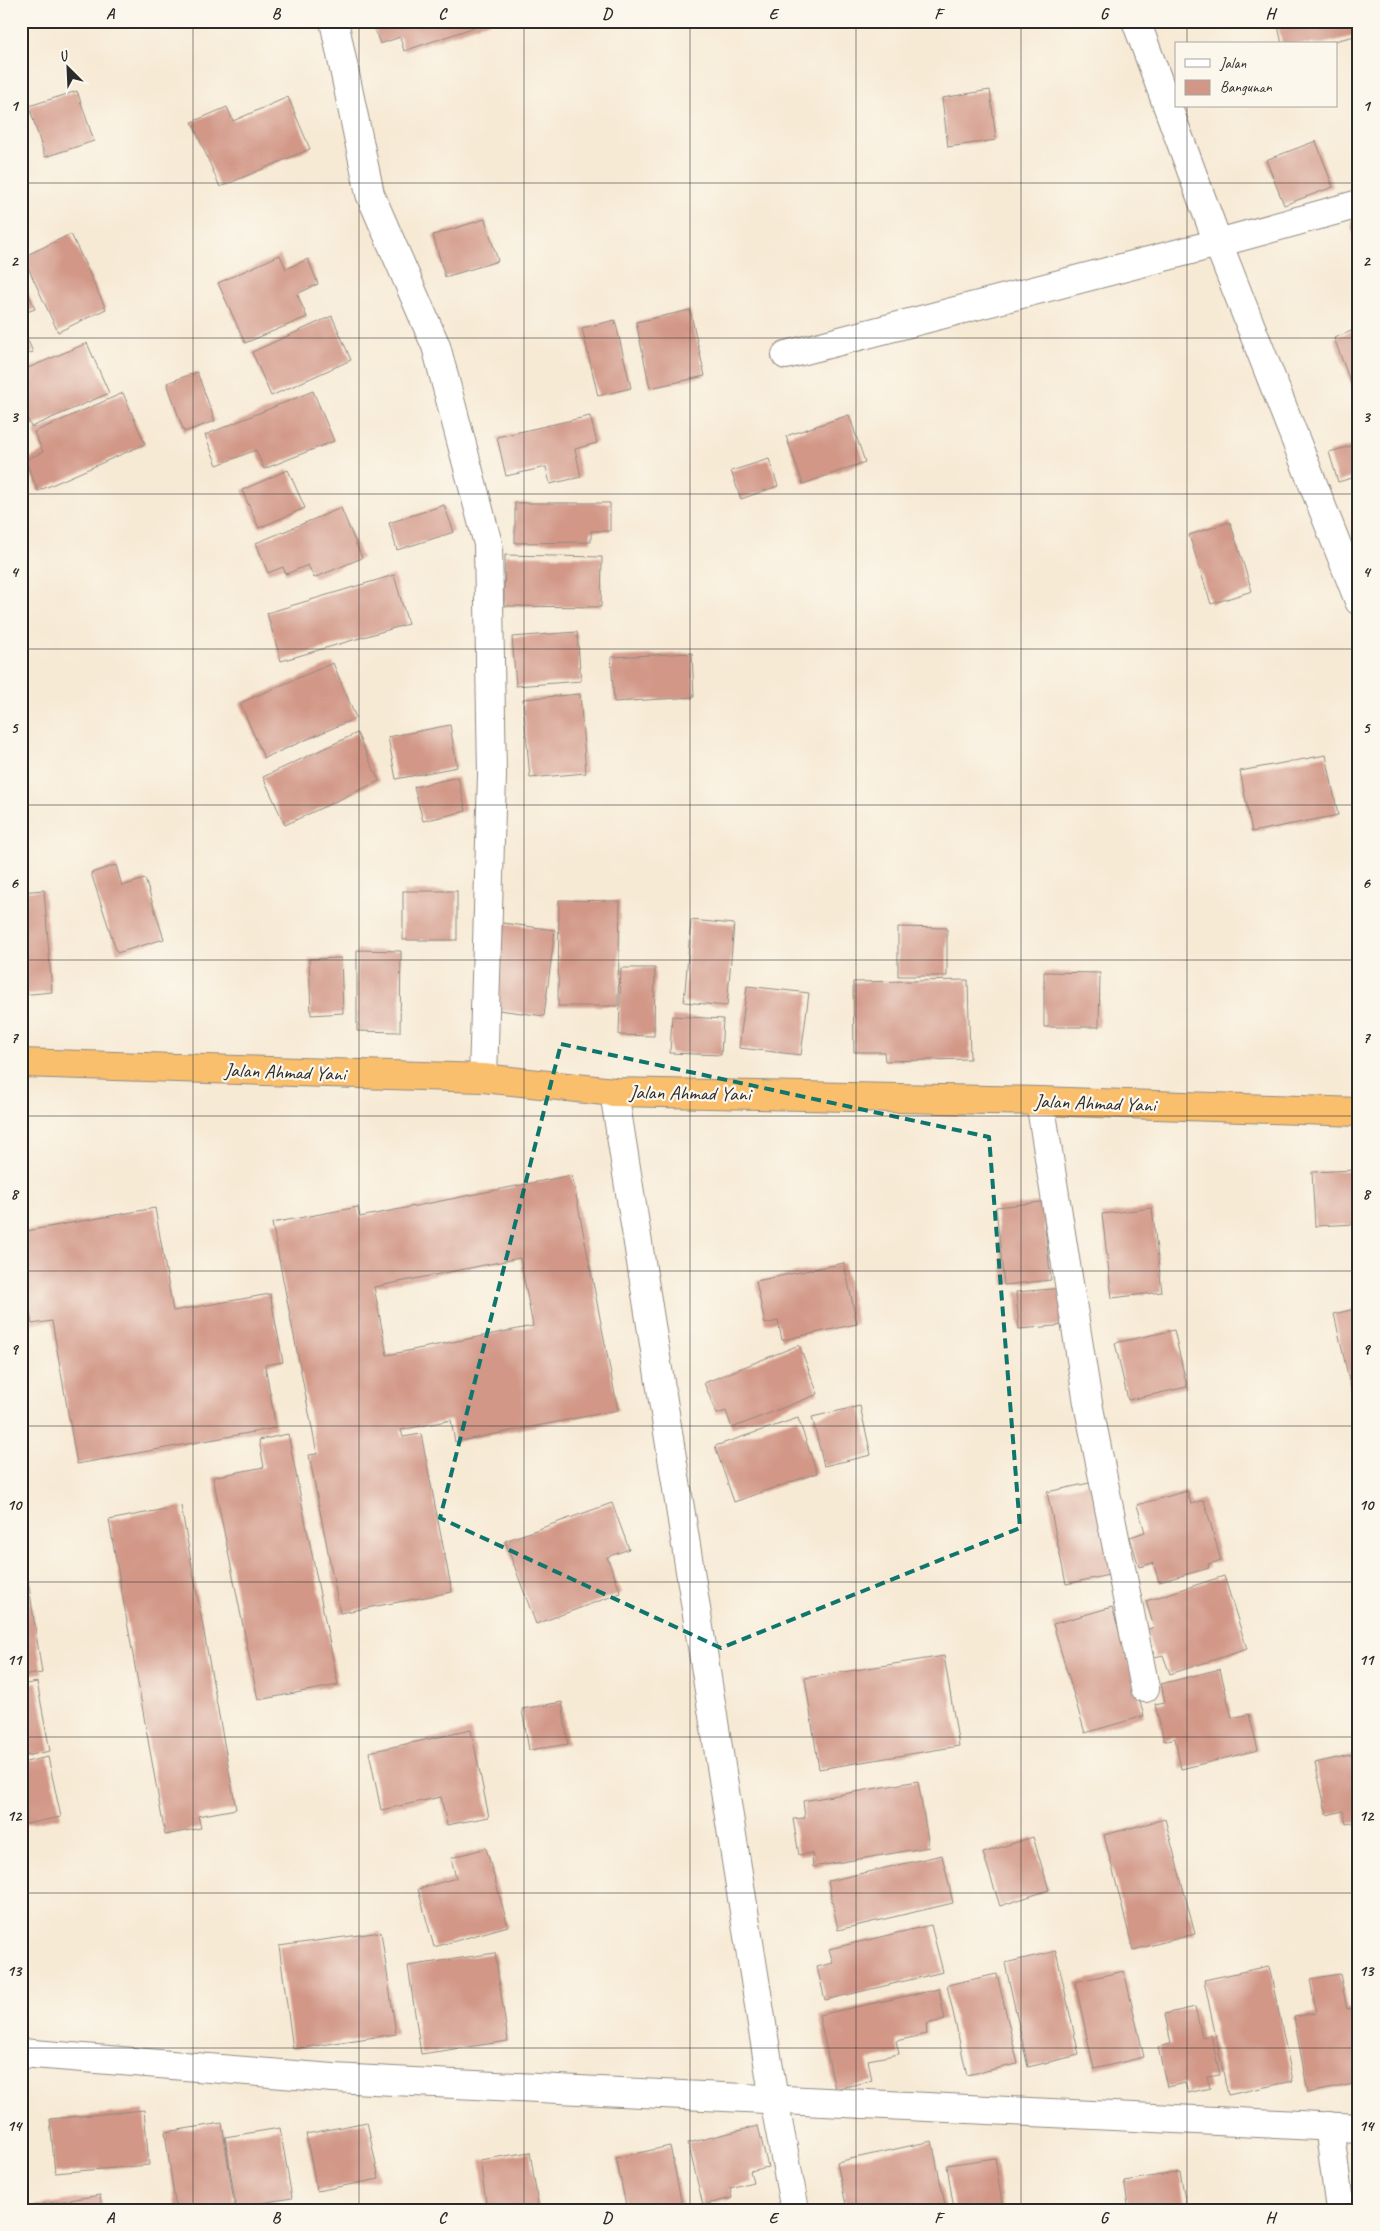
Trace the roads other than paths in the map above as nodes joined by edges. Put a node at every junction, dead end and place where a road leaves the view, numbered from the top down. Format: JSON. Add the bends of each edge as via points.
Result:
{"nodes":[{"id":1,"x":334,"y":21,"type":"edge"},
{"id":2,"x":1136,"y":21,"type":"edge"},
{"id":3,"x":1359,"y":204,"type":"edge"},
{"id":4,"x":1218,"y":242,"type":"junction"},
{"id":5,"x":786,"y":355,"type":"dead end"},
{"id":6,"x":1359,"y":601,"type":"edge"},
{"id":7,"x":21,"y":1063,"type":"edge"},
{"id":8,"x":483,"y":1078,"type":"junction"},
{"id":9,"x":614,"y":1092,"type":"junction"},
{"id":10,"x":1040,"y":1101,"type":"junction"},
{"id":11,"x":1359,"y":1112,"type":"edge"},
{"id":12,"x":1145,"y":1688,"type":"dead end"},
{"id":13,"x":21,"y":2053,"type":"edge"},
{"id":14,"x":774,"y":2100,"type":"junction"},
{"id":15,"x":1329,"y":2126,"type":"junction"},
{"id":16,"x":1359,"y":2128,"type":"edge"},
{"id":17,"x":795,"y":2210,"type":"edge"},
{"id":18,"x":1340,"y":2210,"type":"edge"}],
"edges":[{"from":1,"to":8,"type":"street","via":[[370,194],[436,346],[488,544],[492,774]]},
{"from":2,"to":4,"type":"street"},
{"from":3,"to":4,"type":"street"},
{"from":4,"to":5,"type":"street"},
{"from":4,"to":6,"type":"street"},
{"from":7,"to":8,"type":"highway","name":"Jalan Ahmad Yani"},
{"from":8,"to":9,"type":"highway","name":"Jalan Ahmad Yani"},
{"from":9,"to":10,"type":"highway","name":"Jalan Ahmad Yani"},
{"from":9,"to":14,"type":"street"},
{"from":10,"to":11,"type":"highway","name":"Jalan Ahmad Yani"},
{"from":10,"to":12,"type":"street","via":[[1088,1403]]},
{"from":13,"to":14,"type":"street","via":[[332,2078]]},
{"from":14,"to":15,"type":"street"},
{"from":14,"to":17,"type":"street"},
{"from":15,"to":16,"type":"street"},
{"from":15,"to":18,"type":"street"}]}
